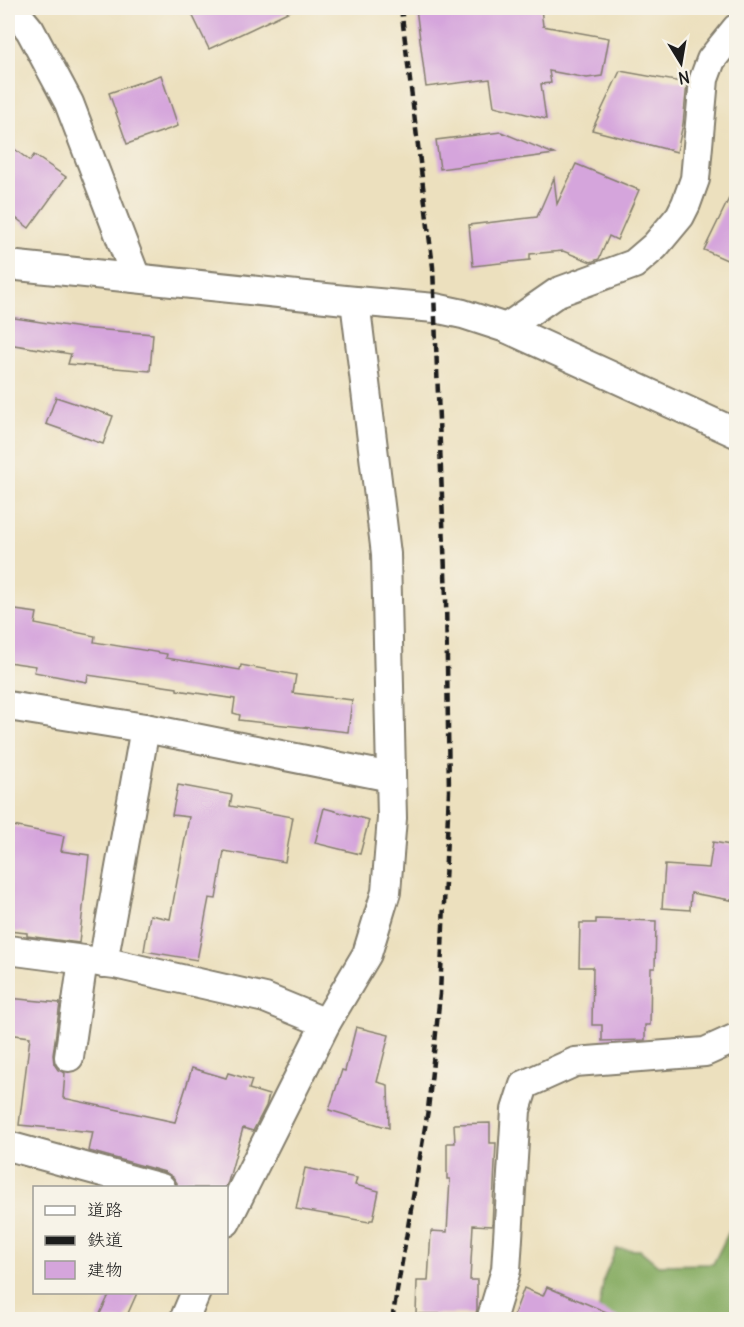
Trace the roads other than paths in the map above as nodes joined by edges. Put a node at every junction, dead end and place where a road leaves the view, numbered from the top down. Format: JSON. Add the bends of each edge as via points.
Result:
{"nodes":[{"id":1,"x":12,"y":8,"type":"edge"},
{"id":2,"x":736,"y":28,"type":"edge"},
{"id":3,"x":8,"y":265,"type":"edge"},
{"id":4,"x":136,"y":278,"type":"junction"},
{"id":5,"x":355,"y":301,"type":"junction"},
{"id":6,"x":506,"y":328,"type":"junction"},
{"id":7,"x":736,"y":433,"type":"edge"},
{"id":8,"x":8,"y":706,"type":"edge"},
{"id":9,"x":145,"y":728,"type":"junction"},
{"id":10,"x":391,"y":777,"type":"junction"},
{"id":11,"x":8,"y":950,"type":"edge"},
{"id":12,"x":93,"y":962,"type":"junction"},
{"id":13,"x":326,"y":1023,"type":"junction"},
{"id":14,"x":736,"y":1038,"type":"edge"},
{"id":15,"x":69,"y":1057,"type":"dead end"},
{"id":16,"x":8,"y":1146,"type":"edge"},
{"id":17,"x":155,"y":1186,"type":"edge"},
{"id":18,"x":228,"y":1213,"type":"edge"},
{"id":19,"x":196,"y":1294,"type":"edge"},
{"id":20,"x":184,"y":1320,"type":"edge"},
{"id":21,"x":491,"y":1320,"type":"edge"}],
"edges":[{"from":1,"to":4,"type":"street","via":[[30,30],[69,103]]},
{"from":2,"to":6,"type":"street","via":[[711,60],[704,79],[695,179],[680,216],[634,264],[558,292]]},
{"from":3,"to":4,"type":"street"},
{"from":4,"to":5,"type":"street"},
{"from":5,"to":6,"type":"street","via":[[435,308]]},
{"from":5,"to":10,"type":"street","via":[[386,554]]},
{"from":6,"to":7,"type":"street"},
{"from":8,"to":9,"type":"street"},
{"from":9,"to":10,"type":"street"},
{"from":9,"to":12,"type":"street"},
{"from":10,"to":13,"type":"street","via":[[386,892],[367,954]]},
{"from":11,"to":12,"type":"street"},
{"from":12,"to":13,"type":"street","via":[[265,998]]},
{"from":12,"to":15,"type":"street"},
{"from":13,"to":18,"type":"street"},
{"from":14,"to":21,"type":"street","via":[[705,1052],[575,1062],[524,1085],[516,1110],[506,1270]]},
{"from":16,"to":17,"type":"street"},
{"from":19,"to":20,"type":"street"}]}
